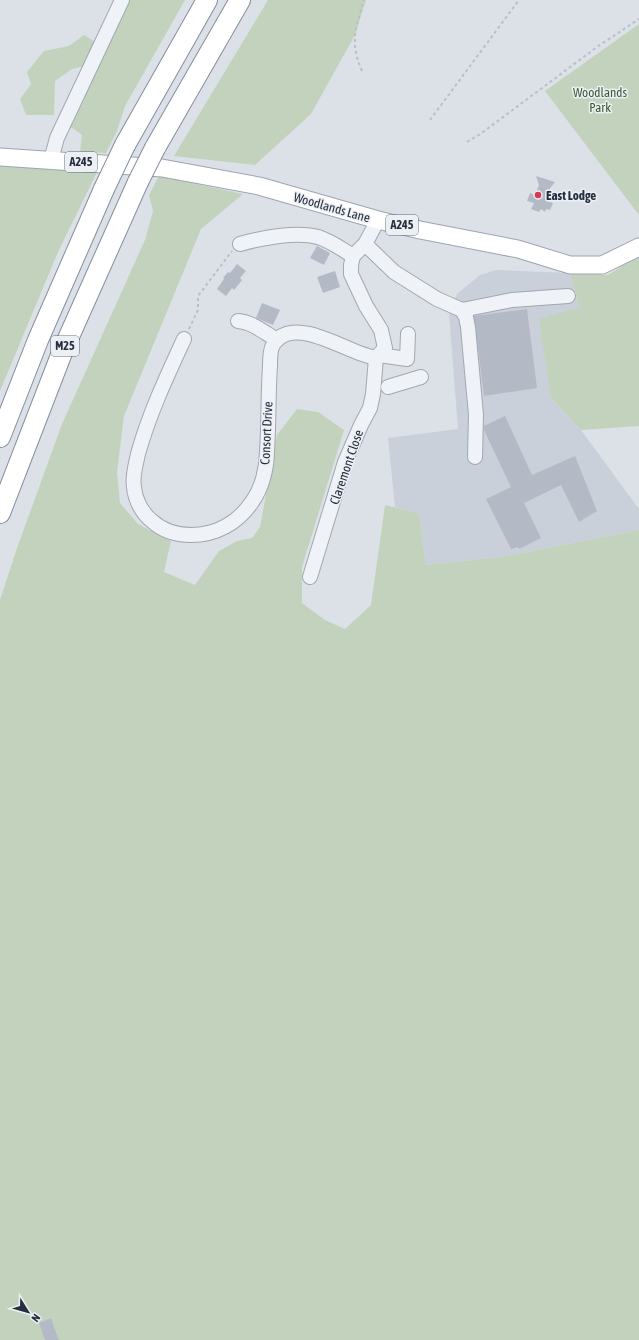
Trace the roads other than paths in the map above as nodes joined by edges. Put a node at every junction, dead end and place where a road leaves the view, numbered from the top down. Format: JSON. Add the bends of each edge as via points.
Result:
{"nodes":[{"id":1,"x":122,"y":0,"type":"edge"},
{"id":2,"x":207,"y":0,"type":"edge"},
{"id":3,"x":240,"y":0,"type":"edge"},
{"id":4,"x":0,"y":157,"type":"edge"},
{"id":5,"x":51,"y":160,"type":"junction"},
{"id":6,"x":378,"y":220,"type":"junction"},
{"id":7,"x":240,"y":244,"type":"road end"},
{"id":8,"x":365,"y":244,"type":"junction"},
{"id":9,"x":639,"y":247,"type":"edge"},
{"id":10,"x":354,"y":256,"type":"junction"},
{"id":11,"x":568,"y":296,"type":"dead end"},
{"id":12,"x":462,"y":310,"type":"junction"},
{"id":13,"x":238,"y":321,"type":"dead end"},
{"id":14,"x":408,"y":334,"type":"dead end"},
{"id":15,"x":184,"y":339,"type":"road end"},
{"id":16,"x":276,"y":340,"type":"junction"},
{"id":17,"x":377,"y":357,"type":"junction"},
{"id":18,"x":407,"y":359,"type":"junction"},
{"id":19,"x":388,"y":386,"type":"dead end"},
{"id":20,"x":0,"y":437,"type":"edge"},
{"id":21,"x":475,"y":457,"type":"dead end"},
{"id":22,"x":0,"y":513,"type":"edge"},
{"id":23,"x":310,"y":577,"type":"dead end"}],
"edges":[{"from":1,"to":5,"type":"street","via":[[57,138]]},
{"from":2,"to":20,"type":"highway","number":"M25","bridge":true,"via":[[125,145],[104,189],[38,340]]},
{"from":3,"to":22,"type":"highway","number":"M25","bridge":true,"via":[[138,182],[63,350]]},
{"from":4,"to":5,"type":"main road","number":"A245"},
{"from":5,"to":6,"type":"main road","name":"Woodlands Lane","number":"A245","via":[[162,168],[259,186]]},
{"from":6,"to":8,"type":"street"},
{"from":6,"to":9,"type":"main road","name":"Woodlands Lane","number":"A245","via":[[518,249],[570,265],[602,265]]},
{"from":7,"to":10,"type":"street","via":[[303,234],[319,238]]},
{"from":8,"to":10,"type":"street"},
{"from":8,"to":12,"type":"street","via":[[394,272],[426,293]]},
{"from":10,"to":17,"type":"street","via":[[351,274],[381,330],[385,348]]},
{"from":11,"to":12,"type":"street","via":[[512,300]]},
{"from":12,"to":21,"type":"street","via":[[468,327],[476,415]]},
{"from":13,"to":16,"type":"street","via":[[253,325]]},
{"from":14,"to":18,"type":"street"},
{"from":15,"to":16,"type":"street","name":"Consort Drive","via":[[141,444],[134,487],[140,507],[147,518],[160,528],[191,535],[205,534],[230,524],[242,515],[260,486],[268,451],[270,357],[272,345]]},
{"from":16,"to":17,"type":"street","via":[[283,335],[295,333],[311,335],[367,356]]},
{"from":17,"to":18,"type":"street"},
{"from":17,"to":23,"type":"street","name":"Claremont Close","via":[[370,408],[345,462]]},
{"from":18,"to":19,"type":"street","via":[[416,382]]}]}
